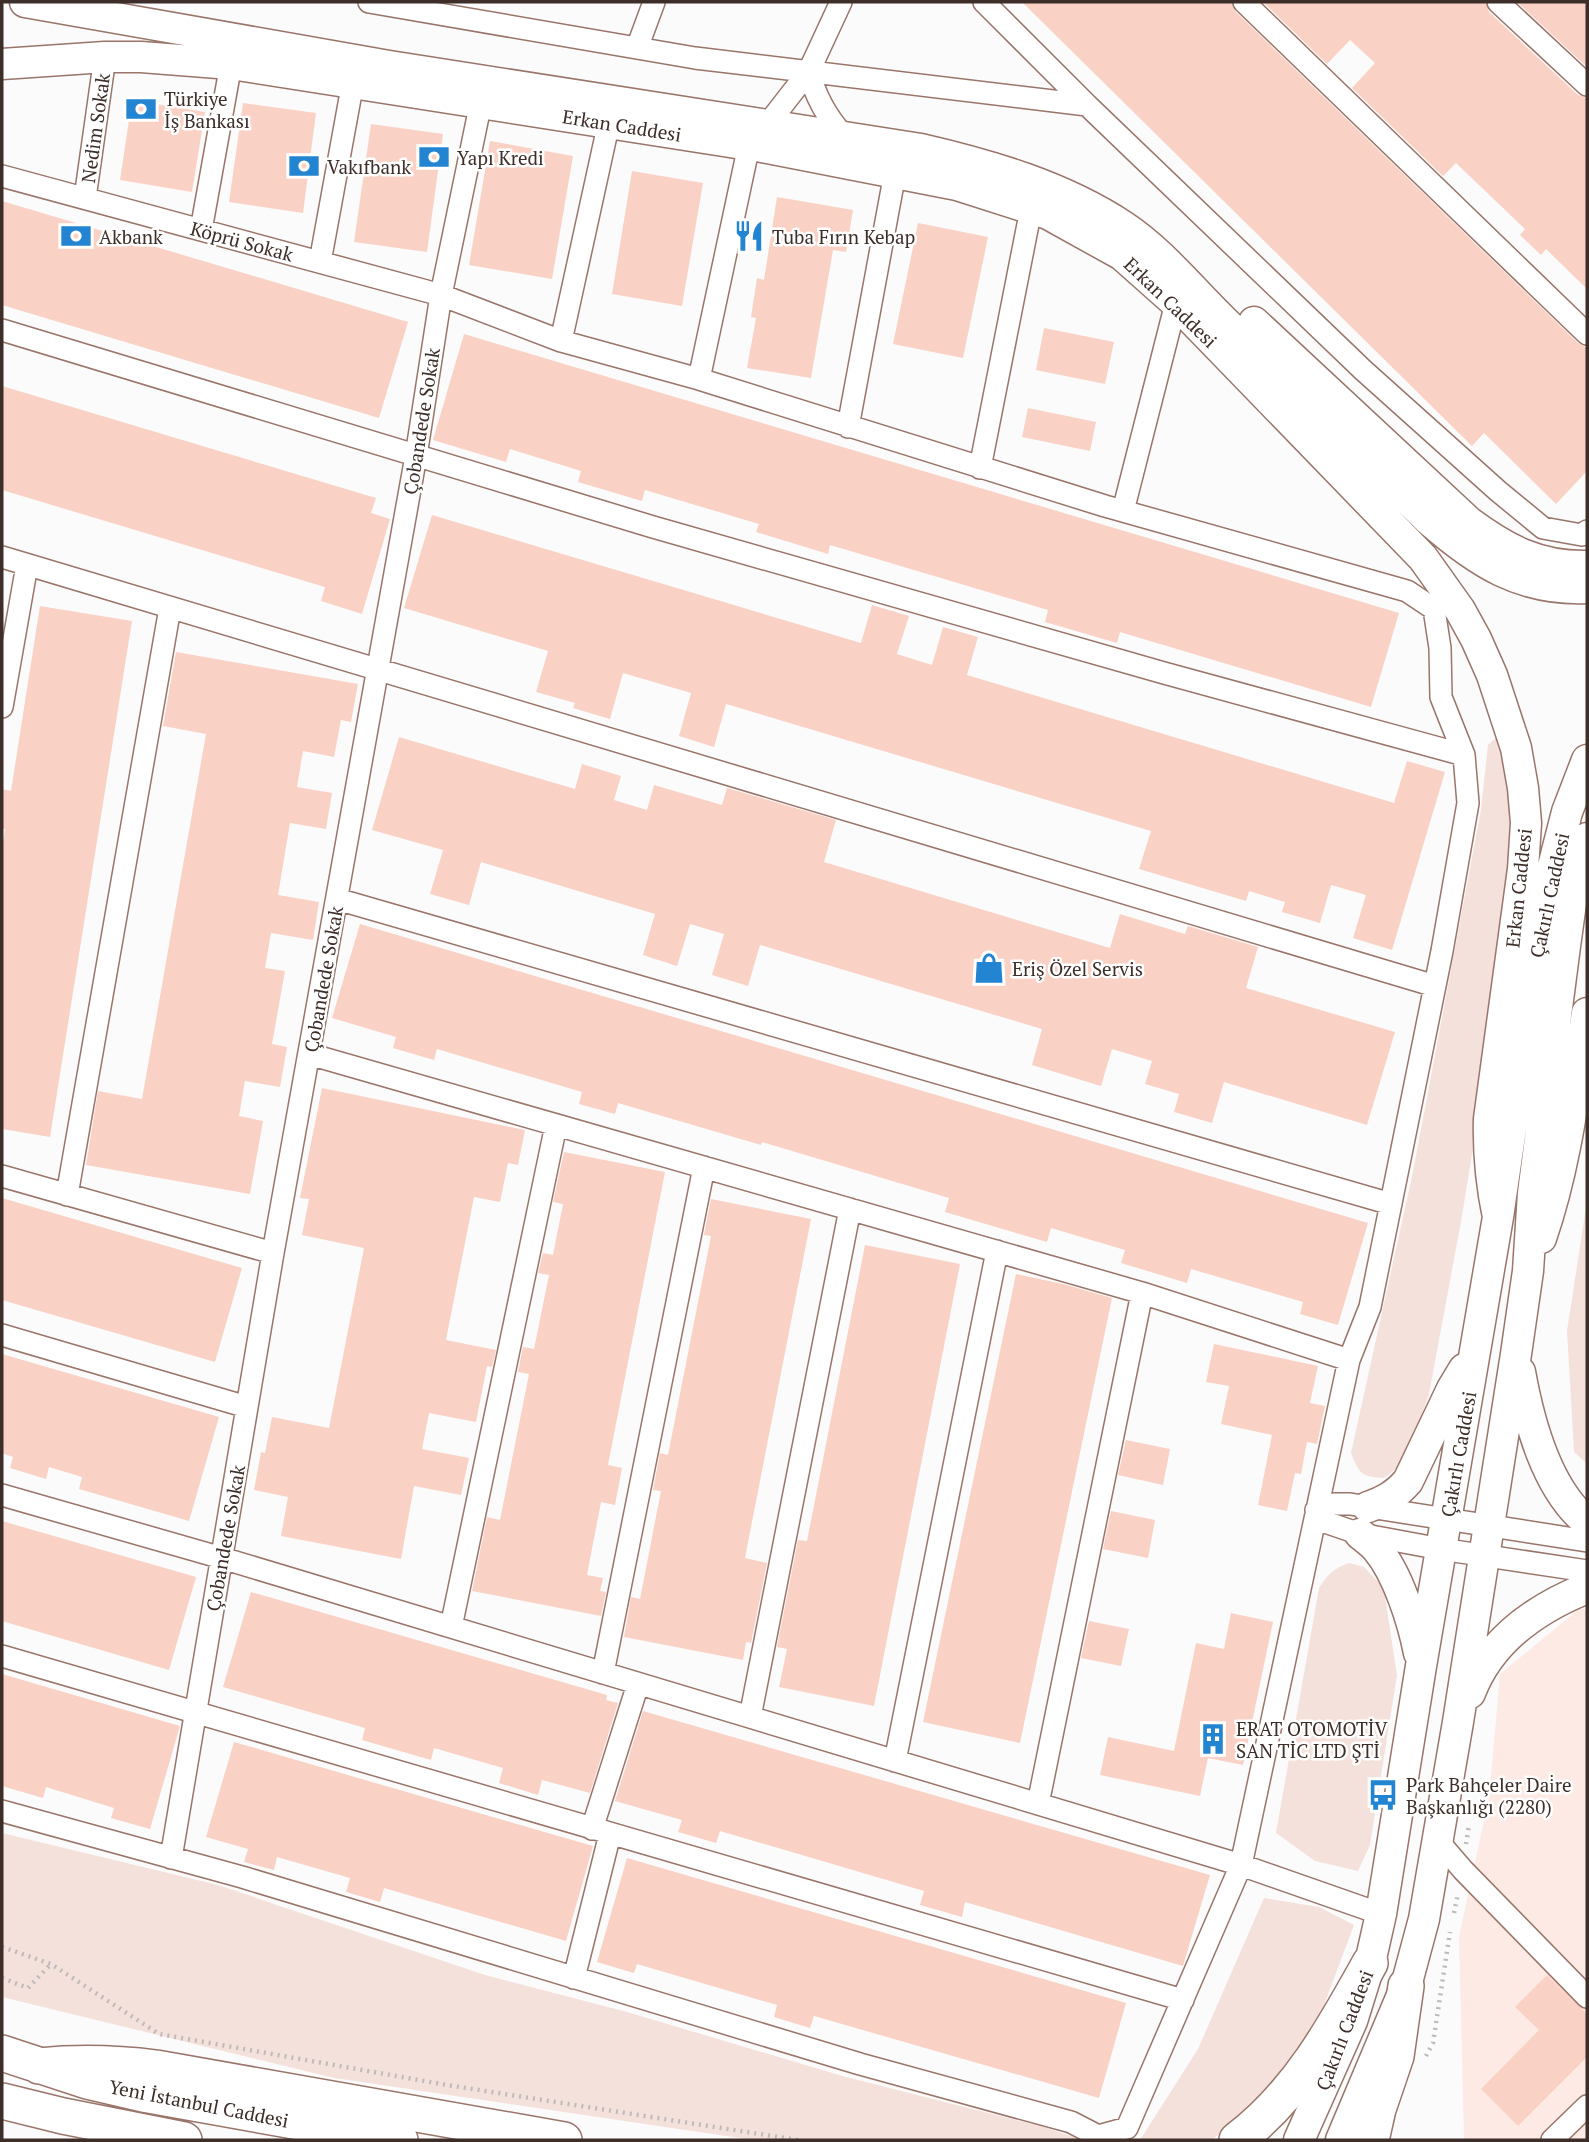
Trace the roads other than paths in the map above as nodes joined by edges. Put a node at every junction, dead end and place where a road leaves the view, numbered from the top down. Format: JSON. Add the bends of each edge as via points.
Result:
{"nodes":[{"id":1,"x":25,"y":2,"type":"edge"},
{"id":2,"x":369,"y":2,"type":"edge"},
{"id":3,"x":654,"y":2,"type":"edge"},
{"id":4,"x":841,"y":2,"type":"edge"},
{"id":5,"x":984,"y":2,"type":"edge"},
{"id":6,"x":1244,"y":2,"type":"edge"},
{"id":7,"x":1498,"y":2,"type":"edge"},
{"id":8,"x":472,"y":10,"type":"edge"},
{"id":9,"x":637,"y":48,"type":"junction"},
{"id":10,"x":105,"y":57,"type":"junction"},
{"id":11,"x":2,"y":64,"type":"edge"},
{"id":12,"x":231,"y":64,"type":"junction"},
{"id":13,"x":809,"y":71,"type":"junction"},
{"id":14,"x":353,"y":82,"type":"junction"},
{"id":15,"x":1587,"y":85,"type":"edge"},
{"id":16,"x":481,"y":102,"type":"junction"},
{"id":17,"x":1087,"y":105,"type":"junction"},
{"id":18,"x":608,"y":122,"type":"junction"},
{"id":19,"x":758,"y":135,"type":"junction"},
{"id":20,"x":843,"y":135,"type":"junction"},
{"id":21,"x":895,"y":173,"type":"junction"},
{"id":22,"x":2,"y":176,"type":"edge"},
{"id":23,"x":85,"y":198,"type":"junction"},
{"id":24,"x":1031,"y":209,"type":"junction"},
{"id":25,"x":201,"y":230,"type":"junction"},
{"id":26,"x":1147,"y":244,"type":"junction"},
{"id":27,"x":320,"y":262,"type":"junction"},
{"id":28,"x":441,"y":295,"type":"junction"},
{"id":29,"x":1176,"y":303,"type":"junction"},
{"id":30,"x":2,"y":330,"type":"edge"},
{"id":31,"x":1587,"y":334,"type":"edge"},
{"id":32,"x":561,"y":341,"type":"junction"},
{"id":33,"x":699,"y":379,"type":"junction"},
{"id":34,"x":848,"y":427,"type":"junction"},
{"id":35,"x":416,"y":456,"type":"junction"},
{"id":36,"x":980,"y":468,"type":"junction"},
{"id":37,"x":1123,"y":511,"type":"junction"},
{"id":38,"x":1587,"y":531,"type":"edge"},
{"id":39,"x":2,"y":558,"type":"edge"},
{"id":40,"x":27,"y":565,"type":"junction"},
{"id":41,"x":1587,"y":566,"type":"edge"},
{"id":42,"x":1587,"y":589,"type":"edge"},
{"id":43,"x":170,"y":608,"type":"junction"},
{"id":44,"x":378,"y":671,"type":"junction"},
{"id":45,"x":2,"y":707,"type":"edge"},
{"id":46,"x":1464,"y":755,"type":"junction"},
{"id":47,"x":1587,"y":760,"type":"edge"},
{"id":48,"x":1587,"y":838,"type":"edge"},
{"id":49,"x":337,"y":900,"type":"junction"},
{"id":50,"x":1434,"y":986,"type":"junction"},
{"id":51,"x":1587,"y":1013,"type":"edge"},
{"id":52,"x":309,"y":1054,"type":"junction"},
{"id":53,"x":1579,"y":1109,"type":"edge"},
{"id":54,"x":556,"y":1125,"type":"junction"},
{"id":55,"x":704,"y":1167,"type":"junction"},
{"id":56,"x":2,"y":1176,"type":"edge"},
{"id":57,"x":67,"y":1195,"type":"junction"},
{"id":58,"x":1391,"y":1204,"type":"junction"},
{"id":59,"x":850,"y":1209,"type":"junction"},
{"id":60,"x":1498,"y":1217,"type":"junction"},
{"id":61,"x":997,"y":1251,"type":"junction"},
{"id":62,"x":273,"y":1253,"type":"junction"},
{"id":63,"x":1528,"y":1271,"type":"junction"},
{"id":64,"x":1142,"y":1293,"type":"junction"},
{"id":65,"x":2,"y":1335,"type":"edge"},
{"id":66,"x":1475,"y":1351,"type":"junction"},
{"id":67,"x":1516,"y":1354,"type":"junction"},
{"id":68,"x":1349,"y":1360,"type":"junction"},
{"id":69,"x":247,"y":1407,"type":"junction"},
{"id":70,"x":2,"y":1495,"type":"edge"},
{"id":71,"x":1316,"y":1510,"type":"junction"},
{"id":72,"x":1447,"y":1518,"type":"junction"},
{"id":73,"x":1364,"y":1520,"type":"junction"},
{"id":74,"x":1587,"y":1522,"type":"edge"},
{"id":75,"x":1490,"y":1524,"type":"junction"},
{"id":76,"x":1587,"y":1541,"type":"edge"},
{"id":77,"x":1441,"y":1549,"type":"junction"},
{"id":78,"x":1484,"y":1556,"type":"junction"},
{"id":79,"x":222,"y":1558,"type":"junction"},
{"id":80,"x":1587,"y":1571,"type":"edge"},
{"id":81,"x":1587,"y":1588,"type":"edge"},
{"id":82,"x":452,"y":1627,"type":"junction"},
{"id":83,"x":2,"y":1656,"type":"edge"},
{"id":84,"x":1421,"y":1666,"type":"junction"},
{"id":85,"x":603,"y":1673,"type":"junction"},
{"id":86,"x":638,"y":1684,"type":"junction"},
{"id":87,"x":195,"y":1714,"type":"junction"},
{"id":88,"x":750,"y":1717,"type":"junction"},
{"id":89,"x":1458,"y":1722,"type":"junction"},
{"id":90,"x":895,"y":1761,"type":"junction"},
{"id":91,"x":1038,"y":1804,"type":"junction"},
{"id":92,"x":2,"y":1811,"type":"edge"},
{"id":93,"x":601,"y":1831,"type":"junction"},
{"id":94,"x":1439,"y":1842,"type":"junction"},
{"id":95,"x":172,"y":1858,"type":"junction"},
{"id":96,"x":1241,"y":1865,"type":"junction"},
{"id":97,"x":1381,"y":1914,"type":"junction"},
{"id":98,"x":1370,"y":1963,"type":"junction"},
{"id":99,"x":574,"y":1978,"type":"junction"},
{"id":100,"x":1406,"y":1986,"type":"junction"},
{"id":101,"x":1587,"y":1997,"type":"edge"},
{"id":102,"x":1183,"y":2000,"type":"junction"},
{"id":103,"x":2,"y":2053,"type":"edge"},
{"id":104,"x":39,"y":2066,"type":"junction"},
{"id":105,"x":2,"y":2101,"type":"edge"},
{"id":106,"x":1587,"y":2106,"type":"edge"},
{"id":107,"x":2,"y":2112,"type":"edge"},
{"id":108,"x":76,"y":2140,"type":"edge"},
{"id":109,"x":184,"y":2140,"type":"edge"},
{"id":110,"x":400,"y":2140,"type":"edge"},
{"id":111,"x":564,"y":2140,"type":"edge"},
{"id":112,"x":1237,"y":2140,"type":"edge"},
{"id":113,"x":1299,"y":2140,"type":"edge"},
{"id":114,"x":1341,"y":2140,"type":"edge"},
{"id":115,"x":1371,"y":2140,"type":"edge"},
{"id":116,"x":1552,"y":2140,"type":"edge"}],
"edges":[{"from":1,"to":19,"type":"main road","name":"Erkan Caddesi"},
{"from":2,"to":8,"type":"street"},
{"from":3,"to":9,"type":"street"},
{"from":4,"to":13,"type":"street"},
{"from":5,"to":17,"type":"street"},
{"from":6,"to":31,"type":"street"},
{"from":7,"to":15,"type":"street"},
{"from":8,"to":9,"type":"street"},
{"from":9,"to":13,"type":"street"},
{"from":10,"to":11,"type":"main road","name":"Erkan Caddesi"},
{"from":10,"to":12,"type":"main road","name":"Erkan Caddesi"},
{"from":10,"to":23,"type":"street","name":"Nedim Sokak"},
{"from":12,"to":14,"type":"main road","name":"Erkan Caddesi"},
{"from":12,"to":25,"type":"street"},
{"from":13,"to":17,"type":"street"},
{"from":13,"to":19,"type":"street"},
{"from":13,"to":20,"type":"street","via":[[820,103]]},
{"from":14,"to":16,"type":"main road","name":"Erkan Caddesi"},
{"from":14,"to":27,"type":"street"},
{"from":16,"to":18,"type":"main road","name":"Erkan Caddesi"},
{"from":16,"to":28,"type":"street","name":"Çobandede Sokak"},
{"from":17,"to":38,"type":"street","via":[[1363,370],[1498,491],[1543,528],[1583,535]]},
{"from":18,"to":19,"type":"main road","name":"Erkan Caddesi"},
{"from":18,"to":32,"type":"street"},
{"from":19,"to":20,"type":"main road","name":"Erkan Caddesi"},
{"from":19,"to":21,"type":"main road","name":"Erkan Caddesi"},
{"from":19,"to":33,"type":"street"},
{"from":20,"to":26,"type":"main road","name":"Erkan Caddesi","via":[[952,156],[1035,183],[1104,215]]},
{"from":21,"to":24,"type":"main road","name":"Erkan Caddesi","via":[[957,185]]},
{"from":21,"to":34,"type":"street"},
{"from":22,"to":23,"type":"street","name":"Köprü Sokak"},
{"from":23,"to":25,"type":"street","name":"Köprü Sokak"},
{"from":24,"to":29,"type":"main road","name":"Erkan Caddesi","via":[[1122,255]]},
{"from":24,"to":36,"type":"street"},
{"from":25,"to":27,"type":"street","name":"Köprü Sokak"},
{"from":26,"to":41,"type":"main road","via":[[1238,307],[1469,522],[1521,555]]},
{"from":26,"to":42,"type":"main road","name":"Erkan Caddesi","via":[[1460,547],[1493,568],[1528,582]]},
{"from":27,"to":28,"type":"street","name":"Köprü Sokak"},
{"from":28,"to":32,"type":"street","name":"Köprü Sokak"},
{"from":28,"to":35,"type":"street","name":"Çobandede Sokak"},
{"from":29,"to":37,"type":"street"},
{"from":29,"to":60,"type":"main road","name":"Erkan Caddesi","via":[[1423,558],[1476,639],[1501,699],[1516,748],[1526,823],[1489,1119],[1488,1154]]},
{"from":30,"to":35,"type":"street"},
{"from":32,"to":33,"type":"street","name":"Köprü Sokak"},
{"from":33,"to":34,"type":"street","name":"Köprü Sokak"},
{"from":34,"to":36,"type":"street","name":"Köprü Sokak"},
{"from":35,"to":44,"type":"street","name":"Çobandede Sokak"},
{"from":35,"to":46,"type":"street"},
{"from":36,"to":37,"type":"street","name":"Köprü Sokak"},
{"from":37,"to":46,"type":"street","name":"Köprü Sokak","via":[[1407,591],[1434,609],[1441,698]]},
{"from":39,"to":40,"type":"street"},
{"from":40,"to":43,"type":"street"},
{"from":40,"to":45,"type":"street"},
{"from":43,"to":44,"type":"street"},
{"from":43,"to":57,"type":"street"},
{"from":44,"to":49,"type":"street","name":"Çobandede Sokak"},
{"from":44,"to":50,"type":"street"},
{"from":46,"to":50,"type":"street","via":[[1468,803]]},
{"from":47,"to":60,"type":"main road","name":"Çakırlı Caddesi","via":[[1567,811],[1545,898]]},
{"from":48,"to":63,"type":"main road","name":"Çakırlı Caddesi","via":[[1565,946],[1533,1194]]},
{"from":49,"to":52,"type":"street","name":"Çobandede Sokak"},
{"from":49,"to":58,"type":"street"},
{"from":50,"to":58,"type":"street"},
{"from":51,"to":53,"type":"main road"},
{"from":52,"to":54,"type":"street"},
{"from":52,"to":62,"type":"street","name":"Çobandede Sokak"},
{"from":53,"to":63,"type":"main road"},
{"from":54,"to":55,"type":"street"},
{"from":54,"to":82,"type":"street"},
{"from":55,"to":59,"type":"street"},
{"from":55,"to":85,"type":"street"},
{"from":56,"to":57,"type":"street"},
{"from":57,"to":62,"type":"street"},
{"from":58,"to":68,"type":"street","via":[[1370,1307]]},
{"from":59,"to":61,"type":"street"},
{"from":59,"to":88,"type":"street"},
{"from":60,"to":66,"type":"main road","name":"Çakırlı Caddesi"},
{"from":61,"to":64,"type":"street"},
{"from":61,"to":90,"type":"street"},
{"from":62,"to":69,"type":"street","name":"Çobandede Sokak"},
{"from":63,"to":67,"type":"main road","name":"Çakırlı Caddesi"},
{"from":64,"to":68,"type":"street"},
{"from":64,"to":91,"type":"street"},
{"from":65,"to":69,"type":"street"},
{"from":66,"to":72,"type":"main road","name":"Çakırlı Caddesi"},
{"from":66,"to":73,"type":"main road","via":[[1408,1480]]},
{"from":67,"to":74,"type":"main road","via":[[1527,1410],[1548,1467]]},
{"from":67,"to":75,"type":"main road","name":"Çakırlı Caddesi"},
{"from":68,"to":71,"type":"street"},
{"from":69,"to":79,"type":"street","name":"Çobandede Sokak"},
{"from":70,"to":79,"type":"street"},
{"from":71,"to":73,"type":"street","via":[[1328,1523]]},
{"from":71,"to":96,"type":"street"},
{"from":72,"to":73,"type":"street"},
{"from":72,"to":75,"type":"street"},
{"from":72,"to":77,"type":"main road","name":"Çakırlı Caddesi"},
{"from":73,"to":77,"type":"street"},
{"from":73,"to":84,"type":"main road","via":[[1394,1577]]},
{"from":75,"to":76,"type":"street"},
{"from":75,"to":78,"type":"main road","name":"Çakırlı Caddesi"},
{"from":77,"to":78,"type":"street"},
{"from":77,"to":84,"type":"main road","name":"Çakırlı Caddesi"},
{"from":78,"to":80,"type":"street"},
{"from":78,"to":89,"type":"main road","name":"Çakırlı Caddesi"},
{"from":79,"to":82,"type":"street"},
{"from":79,"to":87,"type":"street","name":"Çobandede Sokak"},
{"from":81,"to":89,"type":"main road","via":[[1534,1615],[1492,1653]]},
{"from":82,"to":85,"type":"street"},
{"from":83,"to":87,"type":"street"},
{"from":84,"to":97,"type":"main road","name":"Çakırlı Caddesi"},
{"from":85,"to":86,"type":"street"},
{"from":86,"to":88,"type":"street"},
{"from":86,"to":93,"type":"street"},
{"from":87,"to":93,"type":"street"},
{"from":87,"to":95,"type":"street","name":"Çobandede Sokak"},
{"from":88,"to":90,"type":"street"},
{"from":89,"to":94,"type":"main road","name":"Çakırlı Caddesi"},
{"from":90,"to":91,"type":"street"},
{"from":91,"to":96,"type":"street"},
{"from":92,"to":95,"type":"street"},
{"from":93,"to":99,"type":"street"},
{"from":93,"to":102,"type":"street"},
{"from":94,"to":100,"type":"main road","name":"Çakırlı Caddesi"},
{"from":94,"to":101,"type":"street"},
{"from":95,"to":99,"type":"street"},
{"from":96,"to":97,"type":"street"},
{"from":96,"to":102,"type":"street"},
{"from":97,"to":98,"type":"main road","name":"Çakırlı Caddesi"},
{"from":98,"to":112,"type":"highway","via":[[1302,2074],[1278,2104]]},
{"from":98,"to":113,"type":"main road","name":"Çakırlı Caddesi","via":[[1352,2021]]},
{"from":99,"to":102,"type":"street","via":[[1071,2122],[1098,2136],[1127,2128]]},
{"from":100,"to":114,"type":"main road","name":"Çakırlı Caddesi"},
{"from":100,"to":115,"type":"highway","via":[[1396,2056]]},
{"from":103,"to":104,"type":"highway","name":"Yeni İstanbul Caddesi"},
{"from":104,"to":110,"type":"highway","name":"Yeni İstanbul Caddesi","via":[[144,2094]]},
{"from":104,"to":111,"type":"highway","via":[[75,2062],[156,2068]]},
{"from":105,"to":109,"type":"highway","name":"Yeni İstanbul Caddesi"},
{"from":106,"to":116,"type":"street"},
{"from":107,"to":108,"type":"highway"}]}
